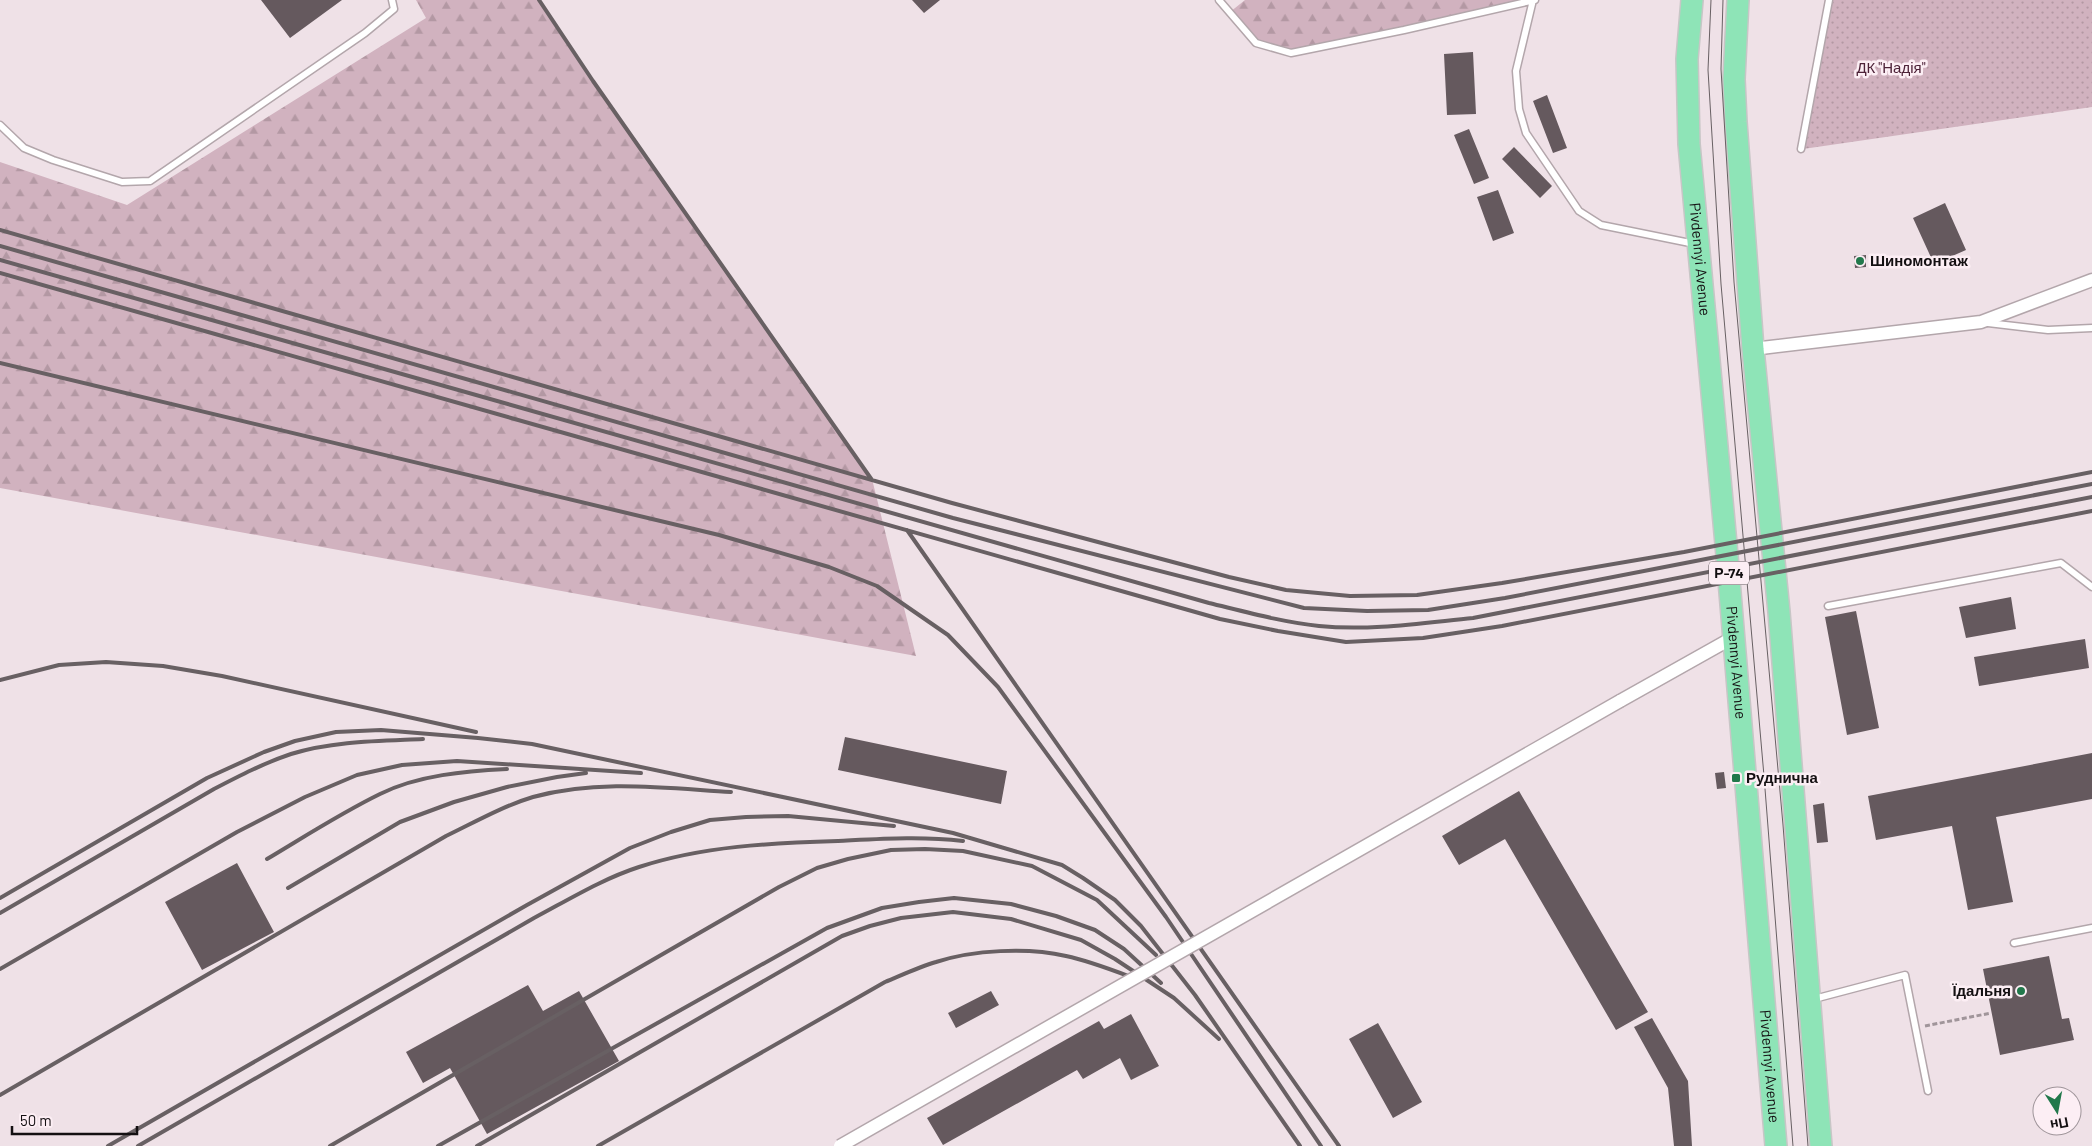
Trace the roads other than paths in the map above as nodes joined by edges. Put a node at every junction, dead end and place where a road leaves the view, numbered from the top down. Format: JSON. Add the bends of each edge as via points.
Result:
{"nodes":[{"id":1,"x":392,"y":0,"type":"edge"},
{"id":2,"x":1219,"y":0,"type":"edge"},
{"id":3,"x":1534,"y":0,"type":"edge"},
{"id":4,"x":1692,"y":0,"type":"edge"},
{"id":5,"x":1738,"y":0,"type":"edge"},
{"id":6,"x":1829,"y":0,"type":"edge"},
{"id":7,"x":0,"y":126,"type":"edge"},
{"id":8,"x":1801,"y":149,"type":"dead end"},
{"id":9,"x":1699,"y":245,"type":"junction"},
{"id":10,"x":2092,"y":280,"type":"edge"},
{"id":11,"x":1981,"y":322,"type":"junction"},
{"id":12,"x":2092,"y":328,"type":"edge"},
{"id":13,"x":1753,"y":349,"type":"junction"},
{"id":14,"x":2092,"y":587,"type":"edge"},
{"id":15,"x":1828,"y":606,"type":"dead end"},
{"id":16,"x":1734,"y":637,"type":"junction"},
{"id":17,"x":2092,"y":928,"type":"edge"},
{"id":18,"x":2014,"y":944,"type":"dead end"},
{"id":19,"x":1810,"y":1000,"type":"junction"},
{"id":20,"x":1928,"y":1090,"type":"dead end"},
{"id":21,"x":840,"y":1146,"type":"edge"},
{"id":22,"x":1776,"y":1146,"type":"edge"},
{"id":23,"x":1821,"y":1146,"type":"edge"}],
"edges":[{"from":1,"to":7,"type":"lane","via":[[394,9],[365,33],[150,181],[122,182],[53,160],[24,148]]},
{"from":2,"to":3,"type":"lane","via":[[1256,43],[1291,53]]},
{"from":3,"to":9,"type":"lane","via":[[1516,71],[1519,110],[1526,133],[1556,178],[1579,211],[1601,225]]},
{"from":4,"to":9,"type":"main road","name":"Pivdennyi Avenue","number":"Р-74","via":[[1688,78]]},
{"from":5,"to":13,"type":"main road","via":[[1734,79]]},
{"from":6,"to":8,"type":"lane"},
{"from":9,"to":16,"type":"main road","name":"Pivdennyi Avenue","number":"Р-74"},
{"from":10,"to":11,"type":"street"},
{"from":11,"to":12,"type":"lane","via":[[2048,330]]},
{"from":11,"to":13,"type":"street"},
{"from":13,"to":19,"type":"main road","via":[[1780,622]]},
{"from":14,"to":15,"type":"lane","via":[[2061,563]]},
{"from":16,"to":21,"type":"street","bridge":true},
{"from":16,"to":22,"type":"main road","name":"Pivdennyi Avenue","number":"Р-74"},
{"from":17,"to":18,"type":"lane"},
{"from":19,"to":20,"type":"lane","via":[[1905,975]]},
{"from":19,"to":23,"type":"main road"}]}
